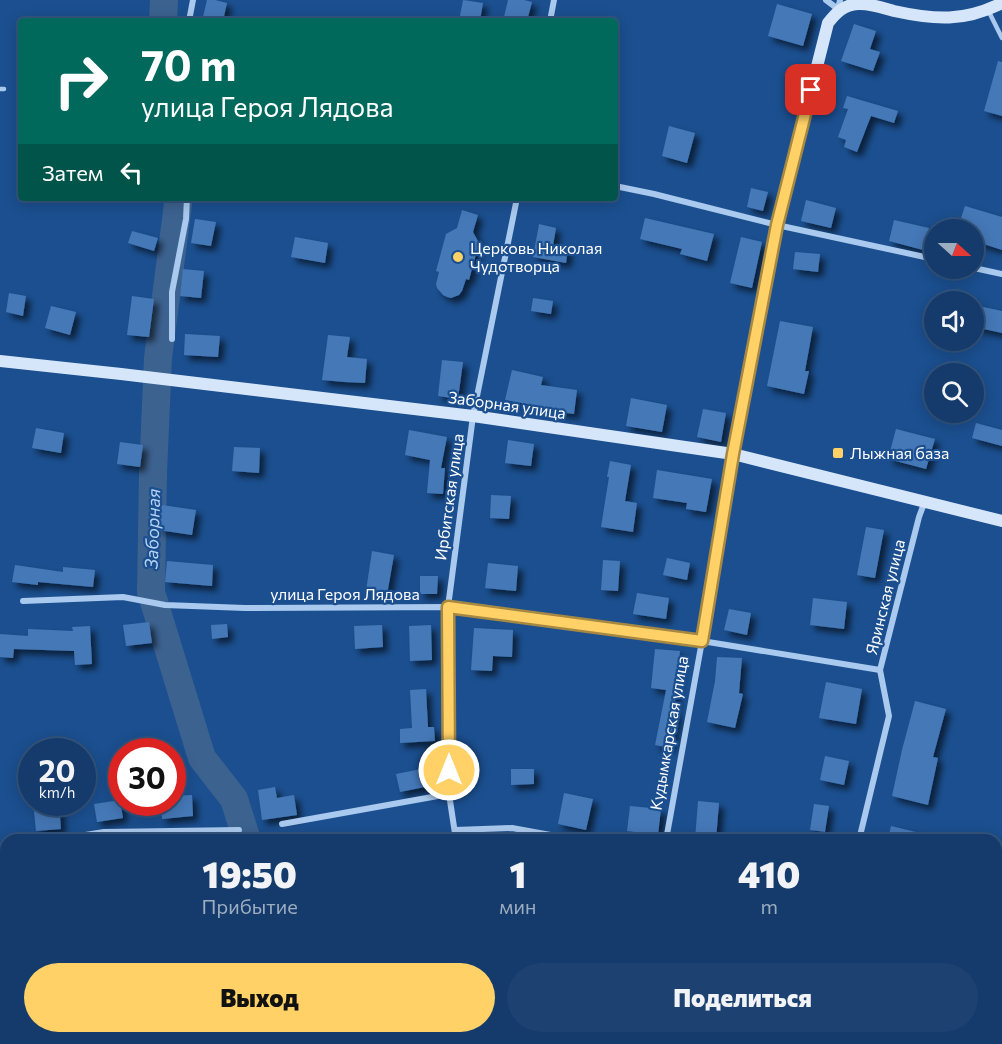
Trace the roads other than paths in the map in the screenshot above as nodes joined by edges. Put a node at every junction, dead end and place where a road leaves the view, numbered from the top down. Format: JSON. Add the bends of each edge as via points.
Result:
{"nodes":[{"id":1,"x":193,"y":0,"type":"edge"},
{"id":2,"x":554,"y":0,"type":"edge"},
{"id":3,"x":826,"y":0,"type":"edge"},
{"id":4,"x":1002,"y":3,"type":"edge"},
{"id":5,"x":839,"y":5,"type":"edge"},
{"id":6,"x":988,"y":10,"type":"junction"},
{"id":7,"x":190,"y":18,"type":"edge"},
{"id":8,"x":551,"y":18,"type":"edge"},
{"id":9,"x":1002,"y":38,"type":"edge"},
{"id":10,"x":618,"y":187,"type":"edge"},
{"id":11,"x":187,"y":201,"type":"edge"},
{"id":12,"x":516,"y":201,"type":"edge"},
{"id":13,"x":777,"y":225,"type":"junction"},
{"id":14,"x":924,"y":257,"type":"edge"},
{"id":15,"x":984,"y":270,"type":"edge"},
{"id":16,"x":1002,"y":274,"type":"edge"},
{"id":17,"x":172,"y":339,"type":"dead end"},
{"id":18,"x":0,"y":361,"type":"edge"},
{"id":19,"x":474,"y":416,"type":"junction"},
{"id":20,"x":733,"y":454,"type":"junction"},
{"id":21,"x":925,"y":501,"type":"junction"},
{"id":22,"x":1002,"y":521,"type":"edge"},
{"id":23,"x":23,"y":601,"type":"dead end"},
{"id":24,"x":448,"y":607,"type":"junction"},
{"id":25,"x":702,"y":641,"type":"junction"},
{"id":26,"x":880,"y":670,"type":"junction"},
{"id":27,"x":449,"y":794,"type":"junction"},
{"id":28,"x":282,"y":824,"type":"dead end"},
{"id":29,"x":239,"y":830,"type":"dead end"},
{"id":30,"x":455,"y":830,"type":"junction"},
{"id":31,"x":92,"y":834,"type":"edge"},
{"id":32,"x":455,"y":834,"type":"edge"},
{"id":33,"x":545,"y":834,"type":"edge"},
{"id":34,"x":667,"y":834,"type":"edge"},
{"id":35,"x":860,"y":834,"type":"edge"}],
"edges":[{"from":1,"to":7,"type":"street"},
{"from":2,"to":8,"type":"street"},
{"from":3,"to":5,"type":"street"},
{"from":4,"to":6,"type":"street"},
{"from":5,"to":6,"type":"street","via":[[961,18]]},
{"from":5,"to":13,"type":"street","name":"Кудымкарская улица","via":[[828,23]]},
{"from":6,"to":9,"type":"lane"},
{"from":10,"to":13,"type":"street"},
{"from":11,"to":17,"type":"street","via":[[172,292]]},
{"from":12,"to":19,"type":"street","name":"Ирбитская улица"},
{"from":13,"to":14,"type":"street"},
{"from":13,"to":20,"type":"street","name":"Кудымкарская улица"},
{"from":15,"to":16,"type":"street"},
{"from":18,"to":19,"type":"street","name":"Заборная улица"},
{"from":19,"to":20,"type":"street","name":"Заборная улица"},
{"from":19,"to":24,"type":"street","name":"Ирбитская улица"},
{"from":20,"to":21,"type":"street","name":"Заборная улица"},
{"from":20,"to":25,"type":"street","name":"Кудымкарская улица"},
{"from":21,"to":22,"type":"street","name":"Заборная улица"},
{"from":21,"to":26,"type":"street","name":"Яринская улица"},
{"from":23,"to":24,"type":"street","name":"улица Героя Лядова","via":[[123,597],[165,605],[222,607]]},
{"from":24,"to":25,"type":"street","name":"улица Героя Лядова"},
{"from":24,"to":27,"type":"street","name":"Ирбитская улица"},
{"from":25,"to":26,"type":"street","name":"улица Героя Лядова"},
{"from":25,"to":34,"type":"street","name":"Кудымкарская улица"},
{"from":26,"to":35,"type":"street","name":"Яринская улица","via":[[889,716]]},
{"from":27,"to":28,"type":"street"},
{"from":27,"to":30,"type":"street","name":"Ирбитская улица"},
{"from":29,"to":31,"type":"street"},
{"from":30,"to":32,"type":"street","name":"Ирбитская улица"},
{"from":30,"to":33,"type":"street","via":[[512,828]]}]}
